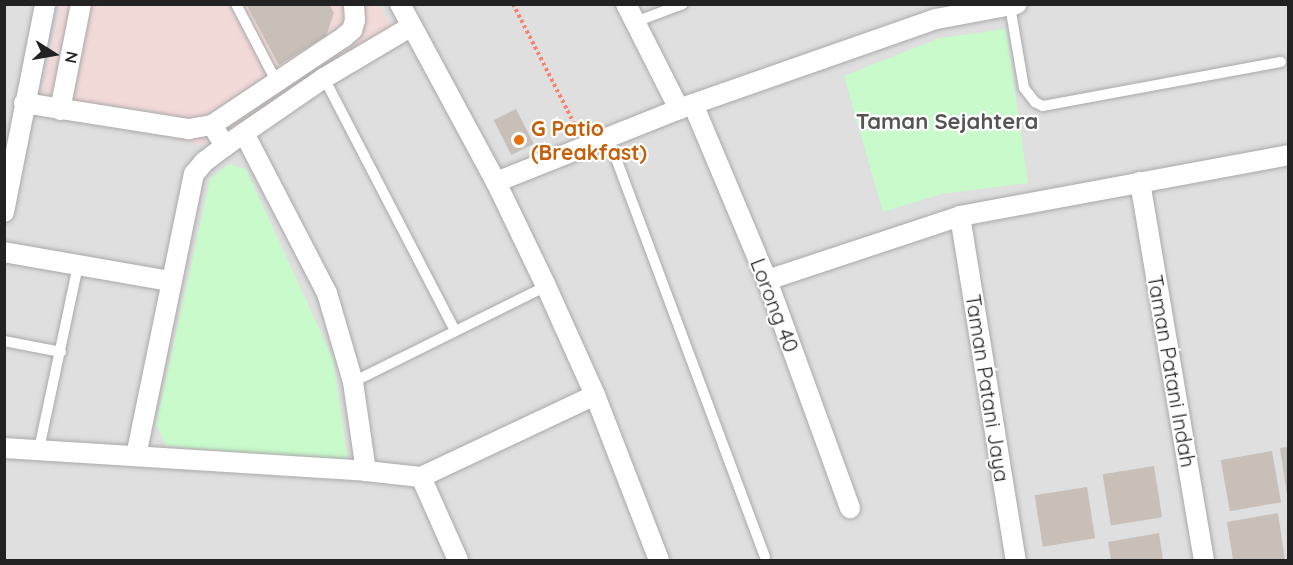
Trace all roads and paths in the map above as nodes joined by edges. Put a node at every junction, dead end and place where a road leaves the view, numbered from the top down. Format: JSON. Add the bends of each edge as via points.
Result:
{"nodes":[{"id":1,"x":45,"y":4,"type":"edge"},
{"id":2,"x":81,"y":4,"type":"edge"},
{"id":3,"x":236,"y":4,"type":"edge"},
{"id":4,"x":354,"y":4,"type":"edge"},
{"id":5,"x":400,"y":4,"type":"edge"},
{"id":6,"x":513,"y":4,"type":"edge"},
{"id":7,"x":683,"y":4,"type":"edge"},
{"id":8,"x":1013,"y":5,"type":"edge"},
{"id":9,"x":934,"y":12,"type":"edge"},
{"id":10,"x":631,"y":13,"type":"edge"},
{"id":11,"x":412,"y":26,"type":"junction"},
{"id":12,"x":1281,"y":62,"type":"dead end"},
{"id":13,"x":324,"y":78,"type":"junction"},
{"id":14,"x":276,"y":81,"type":"junction"},
{"id":15,"x":24,"y":103,"type":"junction"},
{"id":16,"x":686,"y":106,"type":"junction"},
{"id":17,"x":60,"y":110,"type":"junction"},
{"id":18,"x":212,"y":125,"type":"junction"},
{"id":19,"x":244,"y":133,"type":"junction"},
{"id":20,"x":608,"y":137,"type":"junction"},
{"id":21,"x":225,"y":146,"type":"junction"},
{"id":22,"x":585,"y":146,"type":"junction"},
{"id":23,"x":1288,"y":155,"type":"edge"},
{"id":24,"x":495,"y":182,"type":"junction"},
{"id":25,"x":1140,"y":182,"type":"junction"},
{"id":26,"x":4,"y":212,"type":"edge"},
{"id":27,"x":960,"y":216,"type":"junction"},
{"id":28,"x":4,"y":252,"type":"edge"},
{"id":29,"x":78,"y":265,"type":"junction"},
{"id":30,"x":767,"y":280,"type":"junction"},
{"id":31,"x":170,"y":281,"type":"junction"},
{"id":32,"x":546,"y":286,"type":"junction"},
{"id":33,"x":455,"y":331,"type":"junction"},
{"id":34,"x":4,"y":341,"type":"edge"},
{"id":35,"x":61,"y":352,"type":"junction"},
{"id":36,"x":353,"y":382,"type":"junction"},
{"id":37,"x":596,"y":395,"type":"junction"},
{"id":38,"x":4,"y":448,"type":"edge"},
{"id":39,"x":39,"y":449,"type":"junction"},
{"id":40,"x":136,"y":456,"type":"junction"},
{"id":41,"x":366,"y":471,"type":"junction"},
{"id":42,"x":421,"y":477,"type":"junction"},
{"id":43,"x":850,"y":508,"type":"dead end"},
{"id":44,"x":765,"y":557,"type":"dead end"},
{"id":45,"x":458,"y":561,"type":"edge"},
{"id":46,"x":659,"y":561,"type":"edge"},
{"id":47,"x":1016,"y":561,"type":"edge"},
{"id":48,"x":1204,"y":561,"type":"edge"}],
"edges":[{"from":1,"to":15,"type":"street"},
{"from":2,"to":17,"type":"street"},
{"from":3,"to":14,"type":"lane"},
{"from":4,"to":14,"type":"street","via":[[352,30]]},
{"from":5,"to":11,"type":"street"},
{"from":6,"to":22,"type":"path"},
{"from":7,"to":10,"type":"lane"},
{"from":8,"to":9,"type":"street"},
{"from":8,"to":12,"type":"lane","via":[[1024,88],[1043,106]]},
{"from":9,"to":16,"type":"street"},
{"from":10,"to":16,"type":"street","name":"Lorong 40"},
{"from":11,"to":13,"type":"street"},
{"from":11,"to":24,"type":"street"},
{"from":13,"to":19,"type":"street"},
{"from":13,"to":33,"type":"lane"},
{"from":14,"to":18,"type":"street"},
{"from":15,"to":17,"type":"street"},
{"from":15,"to":26,"type":"street"},
{"from":16,"to":20,"type":"street"},
{"from":16,"to":30,"type":"street","name":"Lorong 40"},
{"from":17,"to":18,"type":"street","via":[[189,129]]},
{"from":18,"to":21,"type":"street"},
{"from":19,"to":21,"type":"street"},
{"from":19,"to":36,"type":"street","via":[[327,293]]},
{"from":20,"to":22,"type":"street"},
{"from":20,"to":44,"type":"lane"},
{"from":21,"to":31,"type":"street","via":[[194,174]]},
{"from":22,"to":24,"type":"street"},
{"from":23,"to":25,"type":"street"},
{"from":24,"to":32,"type":"street"},
{"from":25,"to":27,"type":"street"},
{"from":25,"to":48,"type":"street","name":"Taman Patani Indah"},
{"from":27,"to":30,"type":"street"},
{"from":27,"to":47,"type":"street","name":"Taman Patani Jaya"},
{"from":28,"to":29,"type":"street"},
{"from":29,"to":31,"type":"street"},
{"from":29,"to":35,"type":"lane"},
{"from":30,"to":43,"type":"street","name":"Lorong 40"},
{"from":31,"to":40,"type":"street"},
{"from":32,"to":33,"type":"lane"},
{"from":32,"to":37,"type":"street"},
{"from":33,"to":36,"type":"lane"},
{"from":34,"to":35,"type":"lane"},
{"from":35,"to":39,"type":"lane"},
{"from":36,"to":41,"type":"street"},
{"from":37,"to":42,"type":"street"},
{"from":37,"to":46,"type":"street"},
{"from":38,"to":39,"type":"street"},
{"from":39,"to":40,"type":"street"},
{"from":40,"to":41,"type":"street"},
{"from":41,"to":42,"type":"street"},
{"from":42,"to":45,"type":"street"}]}
